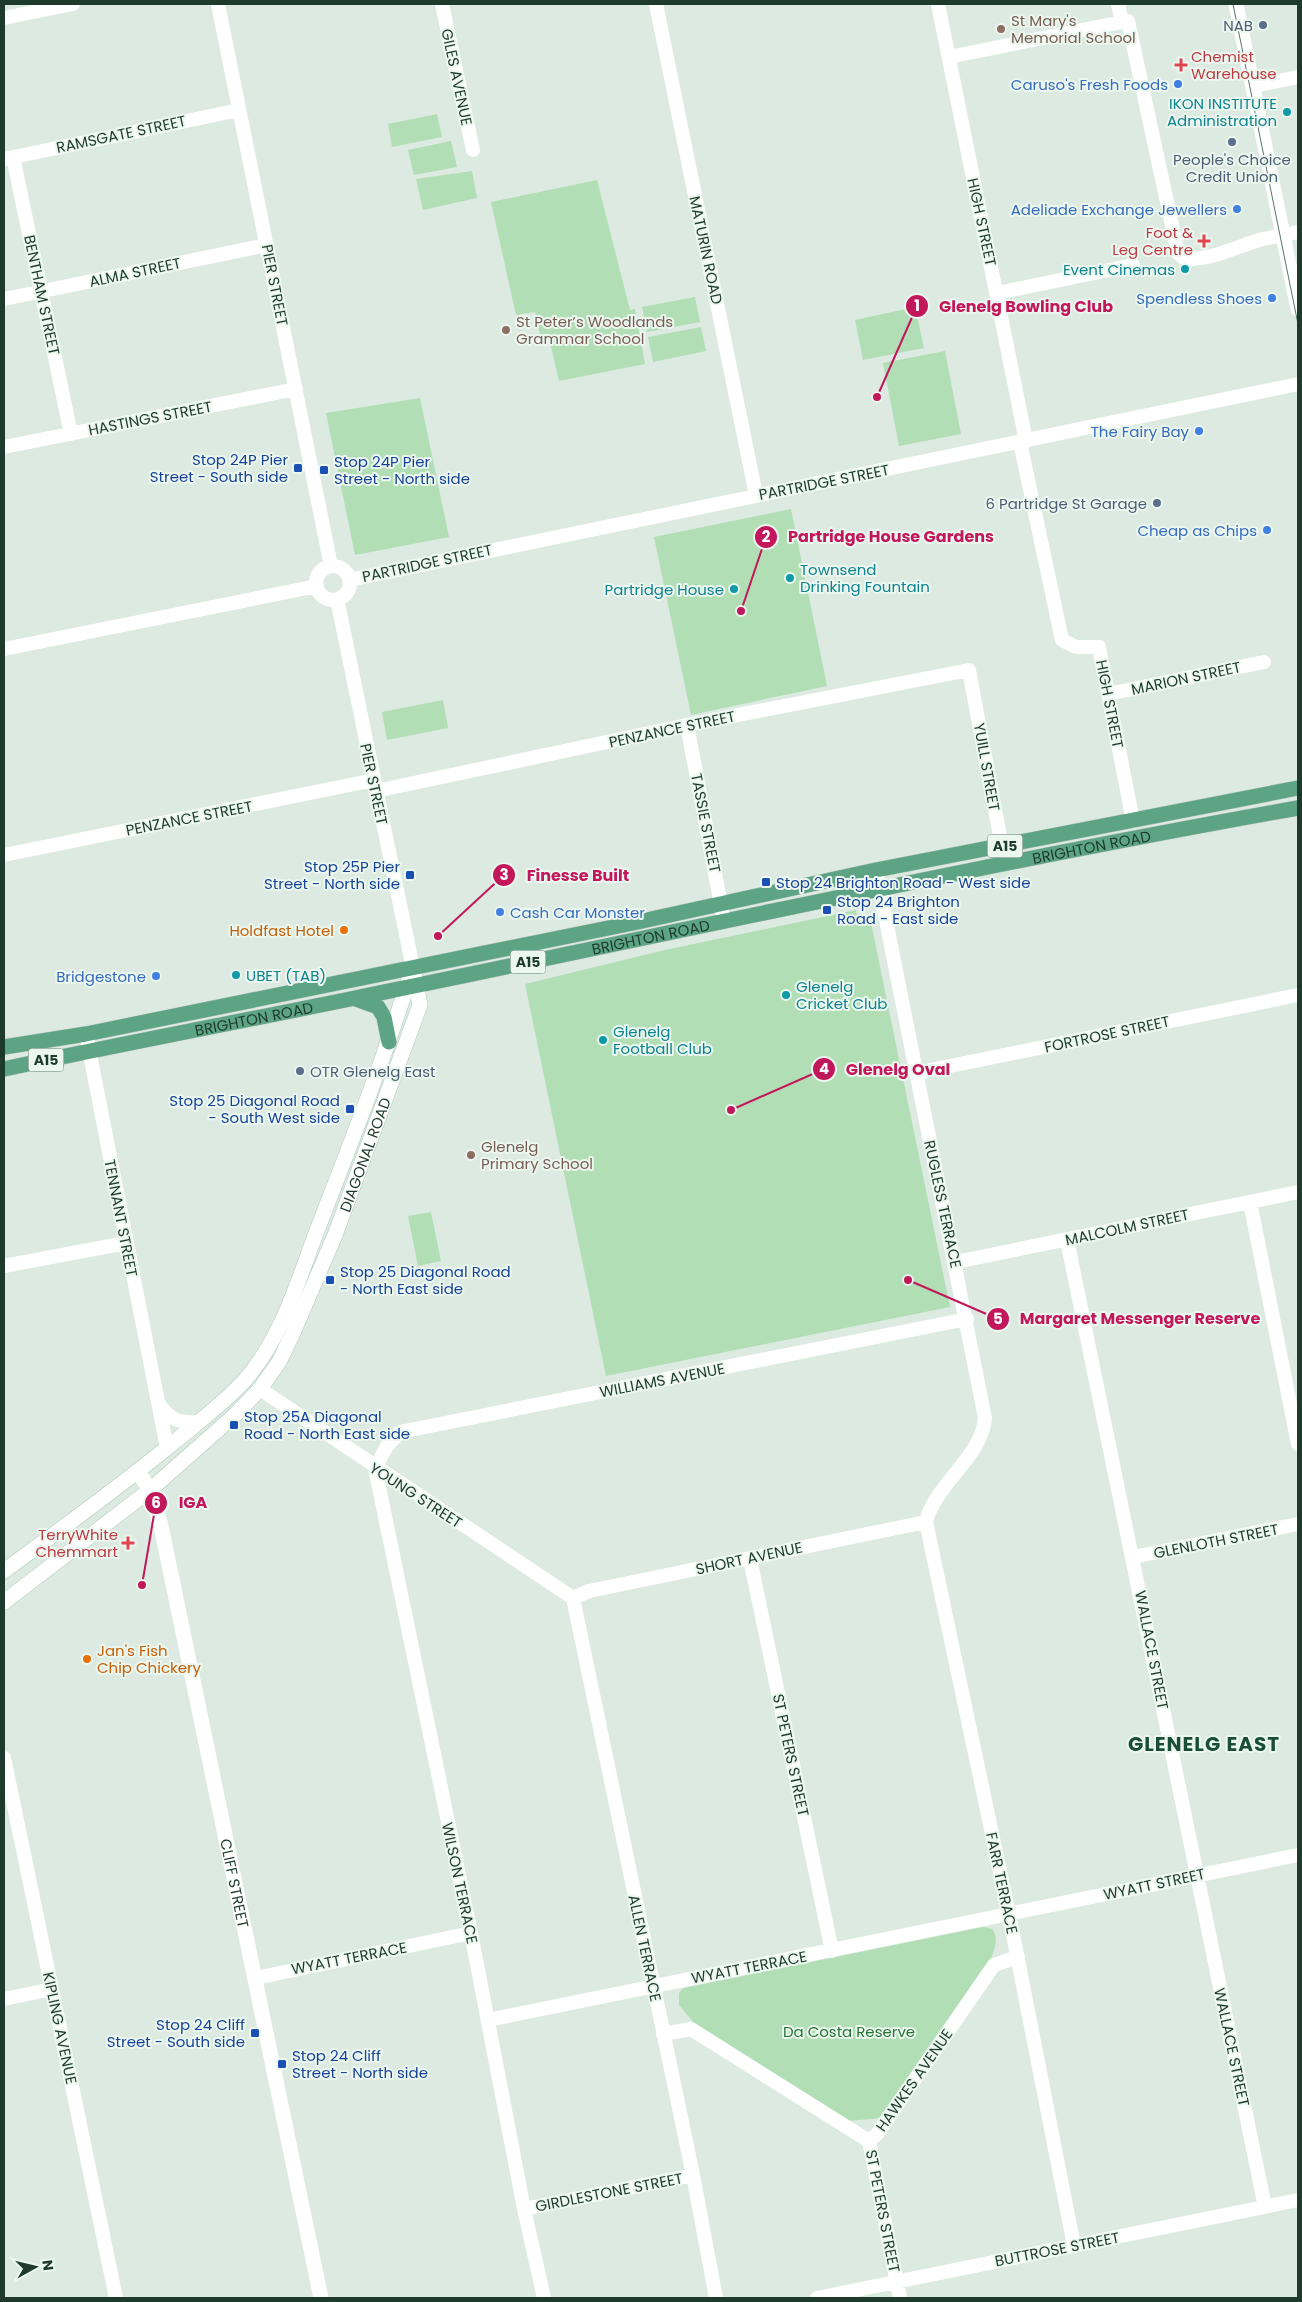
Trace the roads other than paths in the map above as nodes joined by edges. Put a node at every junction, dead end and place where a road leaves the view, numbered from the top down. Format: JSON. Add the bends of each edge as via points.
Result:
{"nodes":[{"id":1,"x":73,"y":4,"type":"edge"},
{"id":2,"x":218,"y":4,"type":"edge"},
{"id":3,"x":442,"y":4,"type":"edge"},
{"id":4,"x":656,"y":4,"type":"edge"},
{"id":5,"x":938,"y":4,"type":"edge"},
{"id":6,"x":1118,"y":4,"type":"edge"},
{"id":7,"x":1236,"y":4,"type":"edge"},
{"id":8,"x":4,"y":18,"type":"edge"},
{"id":9,"x":1125,"y":21,"type":"junction"},
{"id":10,"x":949,"y":57,"type":"junction"},
{"id":11,"x":1298,"y":77,"type":"edge"},
{"id":12,"x":1253,"y":86,"type":"junction"},
{"id":13,"x":239,"y":110,"type":"junction"},
{"id":14,"x":473,"y":150,"type":"dead end"},
{"id":15,"x":8,"y":158,"type":"edge"},
{"id":16,"x":1291,"y":233,"type":"edge"},
{"id":17,"x":266,"y":245,"type":"junction"},
{"id":18,"x":1134,"y":266,"type":"dead end"},
{"id":19,"x":41,"y":291,"type":"junction"},
{"id":20,"x":997,"y":293,"type":"junction"},
{"id":21,"x":4,"y":299,"type":"edge"},
{"id":22,"x":1298,"y":309,"type":"edge"},
{"id":23,"x":1298,"y":384,"type":"edge"},
{"id":24,"x":296,"y":388,"type":"junction"},
{"id":25,"x":71,"y":434,"type":"junction"},
{"id":26,"x":1023,"y":441,"type":"junction"},
{"id":27,"x":4,"y":447,"type":"edge"},
{"id":28,"x":756,"y":495,"type":"junction"},
{"id":29,"x":332,"y":566,"type":"junction"},
{"id":30,"x":350,"y":580,"type":"junction"},
{"id":31,"x":317,"y":586,"type":"junction"},
{"id":32,"x":337,"y":599,"type":"junction"},
{"id":33,"x":4,"y":649,"type":"edge"},
{"id":34,"x":1264,"y":662,"type":"dead end"},
{"id":35,"x":969,"y":670,"type":"joint"},
{"id":36,"x":1108,"y":694,"type":"junction"},
{"id":37,"x":687,"y":726,"type":"junction"},
{"id":38,"x":375,"y":786,"type":"junction"},
{"id":39,"x":1298,"y":788,"type":"edge"},
{"id":40,"x":1298,"y":808,"type":"edge"},
{"id":41,"x":1133,"y":820,"type":"junction"},
{"id":42,"x":1002,"y":847,"type":"junction"},
{"id":43,"x":4,"y":855,"type":"edge"},
{"id":44,"x":1005,"y":863,"type":"junction"},
{"id":45,"x":876,"y":870,"type":"junction"},
{"id":46,"x":880,"y":888,"type":"junction"},
{"id":47,"x":721,"y":903,"type":"junction"},
{"id":48,"x":670,"y":915,"type":"junction"},
{"id":49,"x":724,"y":921,"type":"junction"},
{"id":50,"x":633,"y":923,"type":"junction"},
{"id":51,"x":674,"y":931,"type":"junction"},
{"id":52,"x":640,"y":938,"type":"junction"},
{"id":53,"x":412,"y":968,"type":"junction"},
{"id":54,"x":411,"y":986,"type":"junction"},
{"id":55,"x":1298,"y":995,"type":"edge"},
{"id":56,"x":354,"y":998,"type":"junction"},
{"id":57,"x":86,"y":1034,"type":"junction"},
{"id":58,"x":389,"y":1042,"type":"junction"},
{"id":59,"x":4,"y":1047,"type":"edge"},
{"id":60,"x":88,"y":1051,"type":"junction"},
{"id":61,"x":4,"y":1069,"type":"edge"},
{"id":62,"x":916,"y":1073,"type":"junction"},
{"id":63,"x":1298,"y":1192,"type":"edge"},
{"id":64,"x":1250,"y":1202,"type":"junction"},
{"id":65,"x":1068,"y":1240,"type":"junction"},
{"id":66,"x":126,"y":1243,"type":"junction"},
{"id":67,"x":956,"y":1262,"type":"junction"},
{"id":68,"x":4,"y":1266,"type":"edge"},
{"id":69,"x":967,"y":1319,"type":"junction"},
{"id":70,"x":260,"y":1389,"type":"junction"},
{"id":71,"x":157,"y":1401,"type":"junction"},
{"id":72,"x":198,"y":1422,"type":"junction"},
{"id":73,"x":1298,"y":1444,"type":"edge"},
{"id":74,"x":167,"y":1448,"type":"junction"},
{"id":75,"x":375,"y":1468,"type":"junction"},
{"id":76,"x":138,"y":1472,"type":"junction"},
{"id":77,"x":150,"y":1490,"type":"junction"},
{"id":78,"x":130,"y":1506,"type":"junction"},
{"id":79,"x":926,"y":1522,"type":"junction"},
{"id":80,"x":1298,"y":1524,"type":"edge"},
{"id":81,"x":161,"y":1526,"type":"junction"},
{"id":82,"x":1134,"y":1557,"type":"junction"},
{"id":83,"x":750,"y":1559,"type":"junction"},
{"id":84,"x":4,"y":1571,"type":"edge"},
{"id":85,"x":6,"y":1596,"type":"edge"},
{"id":86,"x":573,"y":1598,"type":"junction"},
{"id":87,"x":4,"y":1758,"type":"edge"},
{"id":88,"x":1298,"y":1855,"type":"edge"},
{"id":89,"x":1197,"y":1876,"type":"junction"},
{"id":90,"x":1009,"y":1914,"type":"junction"},
{"id":91,"x":471,"y":1933,"type":"junction"},
{"id":92,"x":832,"y":1951,"type":"junction"},
{"id":93,"x":1018,"y":1957,"type":"junction"},
{"id":94,"x":256,"y":1978,"type":"junction"},
{"id":95,"x":652,"y":1986,"type":"junction"},
{"id":96,"x":52,"y":1990,"type":"junction"},
{"id":97,"x":4,"y":1999,"type":"edge"},
{"id":98,"x":488,"y":2020,"type":"junction"},
{"id":99,"x":663,"y":2034,"type":"junction"},
{"id":100,"x":869,"y":2141,"type":"junction"},
{"id":101,"x":693,"y":2174,"type":"junction"},
{"id":102,"x":1298,"y":2200,"type":"edge"},
{"id":103,"x":1265,"y":2207,"type":"junction"},
{"id":104,"x":524,"y":2209,"type":"junction"},
{"id":105,"x":1074,"y":2246,"type":"junction"},
{"id":106,"x":897,"y":2282,"type":"junction"},
{"id":107,"x":116,"y":2298,"type":"edge"},
{"id":108,"x":321,"y":2298,"type":"edge"},
{"id":109,"x":544,"y":2298,"type":"edge"},
{"id":110,"x":716,"y":2298,"type":"edge"},
{"id":111,"x":817,"y":2298,"type":"edge"},
{"id":112,"x":900,"y":2298,"type":"edge"}],
"edges":[{"from":1,"to":8,"type":"street"},
{"from":2,"to":13,"type":"street","name":"PIER STREET"},
{"from":3,"to":14,"type":"street","name":"GILES AVENUE"},
{"from":4,"to":28,"type":"street","name":"MATURIN ROAD"},
{"from":5,"to":10,"type":"street","name":"HIGH STREET"},
{"from":6,"to":9,"type":"street"},
{"from":7,"to":12,"type":"main road"},
{"from":9,"to":10,"type":"street"},
{"from":9,"to":16,"type":"street","via":[[1178,253],[1185,259],[1201,258]]},
{"from":10,"to":20,"type":"street","name":"HIGH STREET"},
{"from":11,"to":12,"type":"street"},
{"from":12,"to":16,"type":"main road"},
{"from":13,"to":15,"type":"street","name":"RAMSGATE STREET"},
{"from":13,"to":17,"type":"street","name":"PIER STREET"},
{"from":15,"to":19,"type":"street","name":"BENTHAM STREET"},
{"from":16,"to":22,"type":"main road"},
{"from":17,"to":19,"type":"street","name":"ALMA STREET"},
{"from":17,"to":24,"type":"street","name":"PIER STREET"},
{"from":18,"to":20,"type":"street"},
{"from":19,"to":21,"type":"street","name":"ALMA STREET"},
{"from":19,"to":25,"type":"street","name":"BENTHAM STREET"},
{"from":20,"to":26,"type":"street","name":"HIGH STREET"},
{"from":23,"to":26,"type":"street","name":"PARTRIDGE STREET"},
{"from":24,"to":25,"type":"street","name":"HASTINGS STREET"},
{"from":24,"to":29,"type":"street","name":"PIER STREET"},
{"from":25,"to":27,"type":"street","name":"HASTINGS STREET"},
{"from":26,"to":28,"type":"street","name":"PARTRIDGE STREET"},
{"from":26,"to":36,"type":"street","name":"HIGH STREET","via":[[1062,640],[1076,647],[1099,647]]},
{"from":28,"to":30,"type":"street","name":"PARTRIDGE STREET"},
{"from":29,"to":30,"type":"street","via":[[341,568]]},
{"from":29,"to":31,"type":"street","via":[[322,571],[316,581]]},
{"from":30,"to":32,"type":"street","via":[[348,590]]},
{"from":31,"to":32,"type":"street","via":[[322,596]]},
{"from":31,"to":33,"type":"street"},
{"from":32,"to":38,"type":"street","name":"PIER STREET"},
{"from":34,"to":36,"type":"street","name":"MARION STREET"},
{"from":35,"to":37,"type":"street","name":"PENZANCE STREET"},
{"from":35,"to":42,"type":"street","name":"YUILL STREET"},
{"from":36,"to":41,"type":"street","name":"HIGH STREET"},
{"from":37,"to":38,"type":"street","name":"PENZANCE STREET"},
{"from":37,"to":47,"type":"street","name":"TASSIE STREET"},
{"from":38,"to":43,"type":"street","name":"PENZANCE STREET"},
{"from":38,"to":53,"type":"street","name":"PIER STREET"},
{"from":39,"to":41,"type":"main road","name":"BRIGHTON ROAD","number":"A15"},
{"from":40,"to":44,"type":"main road","name":"BRIGHTON ROAD","number":"A15"},
{"from":41,"to":42,"type":"main road","name":"BRIGHTON ROAD","number":"A15"},
{"from":42,"to":44,"type":"street","name":"YUILL STREET"},
{"from":42,"to":45,"type":"main road","name":"BRIGHTON ROAD","number":"A15"},
{"from":44,"to":46,"type":"main road","name":"BRIGHTON ROAD","number":"A15"},
{"from":45,"to":46,"type":"street","name":"RUGLESS TERRACE"},
{"from":45,"to":47,"type":"main road","name":"BRIGHTON ROAD","number":"A15"},
{"from":46,"to":49,"type":"main road","name":"BRIGHTON ROAD","number":"A15"},
{"from":46,"to":62,"type":"street","name":"RUGLESS TERRACE"},
{"from":47,"to":48,"type":"main road","name":"BRIGHTON ROAD","number":"A15"},
{"from":47,"to":49,"type":"street","name":"TASSIE STREET"},
{"from":48,"to":50,"type":"main road","name":"BRIGHTON ROAD","number":"A15"},
{"from":48,"to":51,"type":"main road","via":[[665,924],[668,932]]},
{"from":49,"to":51,"type":"main road","name":"BRIGHTON ROAD","number":"A15"},
{"from":50,"to":52,"type":"main road","via":[[642,926],[644,934]]},
{"from":50,"to":53,"type":"main road","name":"BRIGHTON ROAD","number":"A15"},
{"from":51,"to":52,"type":"main road","name":"BRIGHTON ROAD","number":"A15"},
{"from":52,"to":54,"type":"main road","name":"BRIGHTON ROAD","number":"A15"},
{"from":53,"to":54,"type":"main road","name":"DIAGONAL ROAD"},
{"from":53,"to":57,"type":"main road","name":"BRIGHTON ROAD","number":"A15"},
{"from":54,"to":56,"type":"main road","name":"BRIGHTON ROAD","number":"A15"},
{"from":54,"to":58,"type":"main road","name":"DIAGONAL ROAD"},
{"from":54,"to":70,"type":"main road","name":"DIAGONAL ROAD","via":[[420,1005],[335,1235],[292,1335]]},
{"from":55,"to":62,"type":"street","name":"FORTROSE STREET"},
{"from":56,"to":58,"type":"main road","via":[[378,1007],[384,1017]]},
{"from":56,"to":60,"type":"main road","name":"BRIGHTON ROAD","number":"A15"},
{"from":57,"to":59,"type":"main road","name":"BRIGHTON ROAD","number":"A15"},
{"from":57,"to":60,"type":"street","name":"TENNANT STREET"},
{"from":58,"to":72,"type":"main road","name":"DIAGONAL ROAD","via":[[279,1328],[244,1380]]},
{"from":60,"to":61,"type":"main road","name":"BRIGHTON ROAD","number":"A15"},
{"from":60,"to":66,"type":"street","name":"TENNANT STREET"},
{"from":62,"to":67,"type":"street","name":"RUGLESS TERRACE"},
{"from":63,"to":64,"type":"street","name":"MALCOLM STREET"},
{"from":64,"to":65,"type":"street","name":"MALCOLM STREET"},
{"from":64,"to":73,"type":"street"},
{"from":65,"to":67,"type":"street","name":"MALCOLM STREET"},
{"from":65,"to":82,"type":"street","name":"WALLACE STREET"},
{"from":66,"to":68,"type":"street"},
{"from":66,"to":71,"type":"street","name":"TENNANT STREET"},
{"from":67,"to":69,"type":"street","name":"RUGLESS TERRACE"},
{"from":69,"to":75,"type":"street","name":"WILLIAMS AVENUE","via":[[400,1432],[387,1446]]},
{"from":69,"to":79,"type":"street","name":"RUGLESS TERRACE","via":[[985,1427],[935,1500]]},
{"from":70,"to":75,"type":"street","name":"YOUNG STREET"},
{"from":70,"to":77,"type":"main road","name":"DIAGONAL ROAD"},
{"from":71,"to":72,"type":"street","via":[[166,1414],[182,1423]]},
{"from":71,"to":74,"type":"street","name":"TENNANT STREET"},
{"from":72,"to":74,"type":"main road","name":"DIAGONAL ROAD"},
{"from":74,"to":76,"type":"main road","name":"DIAGONAL ROAD"},
{"from":75,"to":86,"type":"street","name":"YOUNG STREET"},
{"from":75,"to":91,"type":"street","name":"WILSON TERRACE"},
{"from":76,"to":77,"type":"main road","name":"CLIFF STREET"},
{"from":76,"to":84,"type":"main road","name":"DIAGONAL ROAD"},
{"from":77,"to":78,"type":"main road","name":"DIAGONAL ROAD"},
{"from":77,"to":81,"type":"main road","name":"CLIFF STREET"},
{"from":78,"to":81,"type":"main road","via":[[147,1507]]},
{"from":78,"to":85,"type":"main road","name":"DIAGONAL ROAD"},
{"from":79,"to":83,"type":"street","name":"SHORT AVENUE"},
{"from":79,"to":90,"type":"street","name":"FARR TERRACE"},
{"from":80,"to":82,"type":"street","name":"GLENLOTH STREET"},
{"from":81,"to":94,"type":"main road","name":"CLIFF STREET"},
{"from":82,"to":89,"type":"street","name":"WALLACE STREET"},
{"from":83,"to":86,"type":"street","name":"SHORT AVENUE","via":[[589,1591]]},
{"from":83,"to":92,"type":"street","name":"ST PETERS STREET"},
{"from":86,"to":95,"type":"street","name":"ALLEN TERRACE"},
{"from":87,"to":96,"type":"street","name":"KIPLING AVENUE"},
{"from":88,"to":89,"type":"street","name":"WYATT STREET"},
{"from":89,"to":90,"type":"street","name":"WYATT STREET"},
{"from":89,"to":103,"type":"street","name":"WALLACE STREET"},
{"from":90,"to":92,"type":"street","name":"WYATT TERRACE"},
{"from":90,"to":93,"type":"street","name":"FARR TERRACE"},
{"from":91,"to":94,"type":"street","name":"WYATT TERRACE"},
{"from":91,"to":98,"type":"street","name":"WILSON TERRACE"},
{"from":92,"to":95,"type":"street","name":"WYATT TERRACE"},
{"from":93,"to":100,"type":"street","name":"HAWKES AVENUE","via":[[994,1965]]},
{"from":93,"to":105,"type":"street","name":"FARR TERRACE"},
{"from":94,"to":108,"type":"main road","name":"CLIFF STREET"},
{"from":95,"to":98,"type":"street","name":"WYATT TERRACE"},
{"from":95,"to":99,"type":"street","name":"ALLEN TERRACE"},
{"from":96,"to":97,"type":"street"},
{"from":96,"to":107,"type":"street","name":"KIPLING AVENUE"},
{"from":98,"to":104,"type":"street","name":"WILSON TERRACE"},
{"from":99,"to":100,"type":"street","name":"HAWKES AVENUE","via":[[691,2029]]},
{"from":99,"to":101,"type":"street","name":"ALLEN TERRACE"},
{"from":100,"to":106,"type":"street","name":"ST PETERS STREET"},
{"from":101,"to":104,"type":"street","name":"GIRDLESTONE STREET"},
{"from":101,"to":110,"type":"street","name":"ALLEN TERRACE"},
{"from":102,"to":103,"type":"street","name":"BUTTROSE STREET"},
{"from":103,"to":105,"type":"street","name":"BUTTROSE STREET"},
{"from":104,"to":109,"type":"street","name":"WILSON TERRACE"},
{"from":105,"to":106,"type":"street","name":"BUTTROSE STREET"},
{"from":106,"to":111,"type":"street","name":"BUTTROSE STREET"},
{"from":106,"to":112,"type":"street","name":"ST PETERS STREET"}]}
